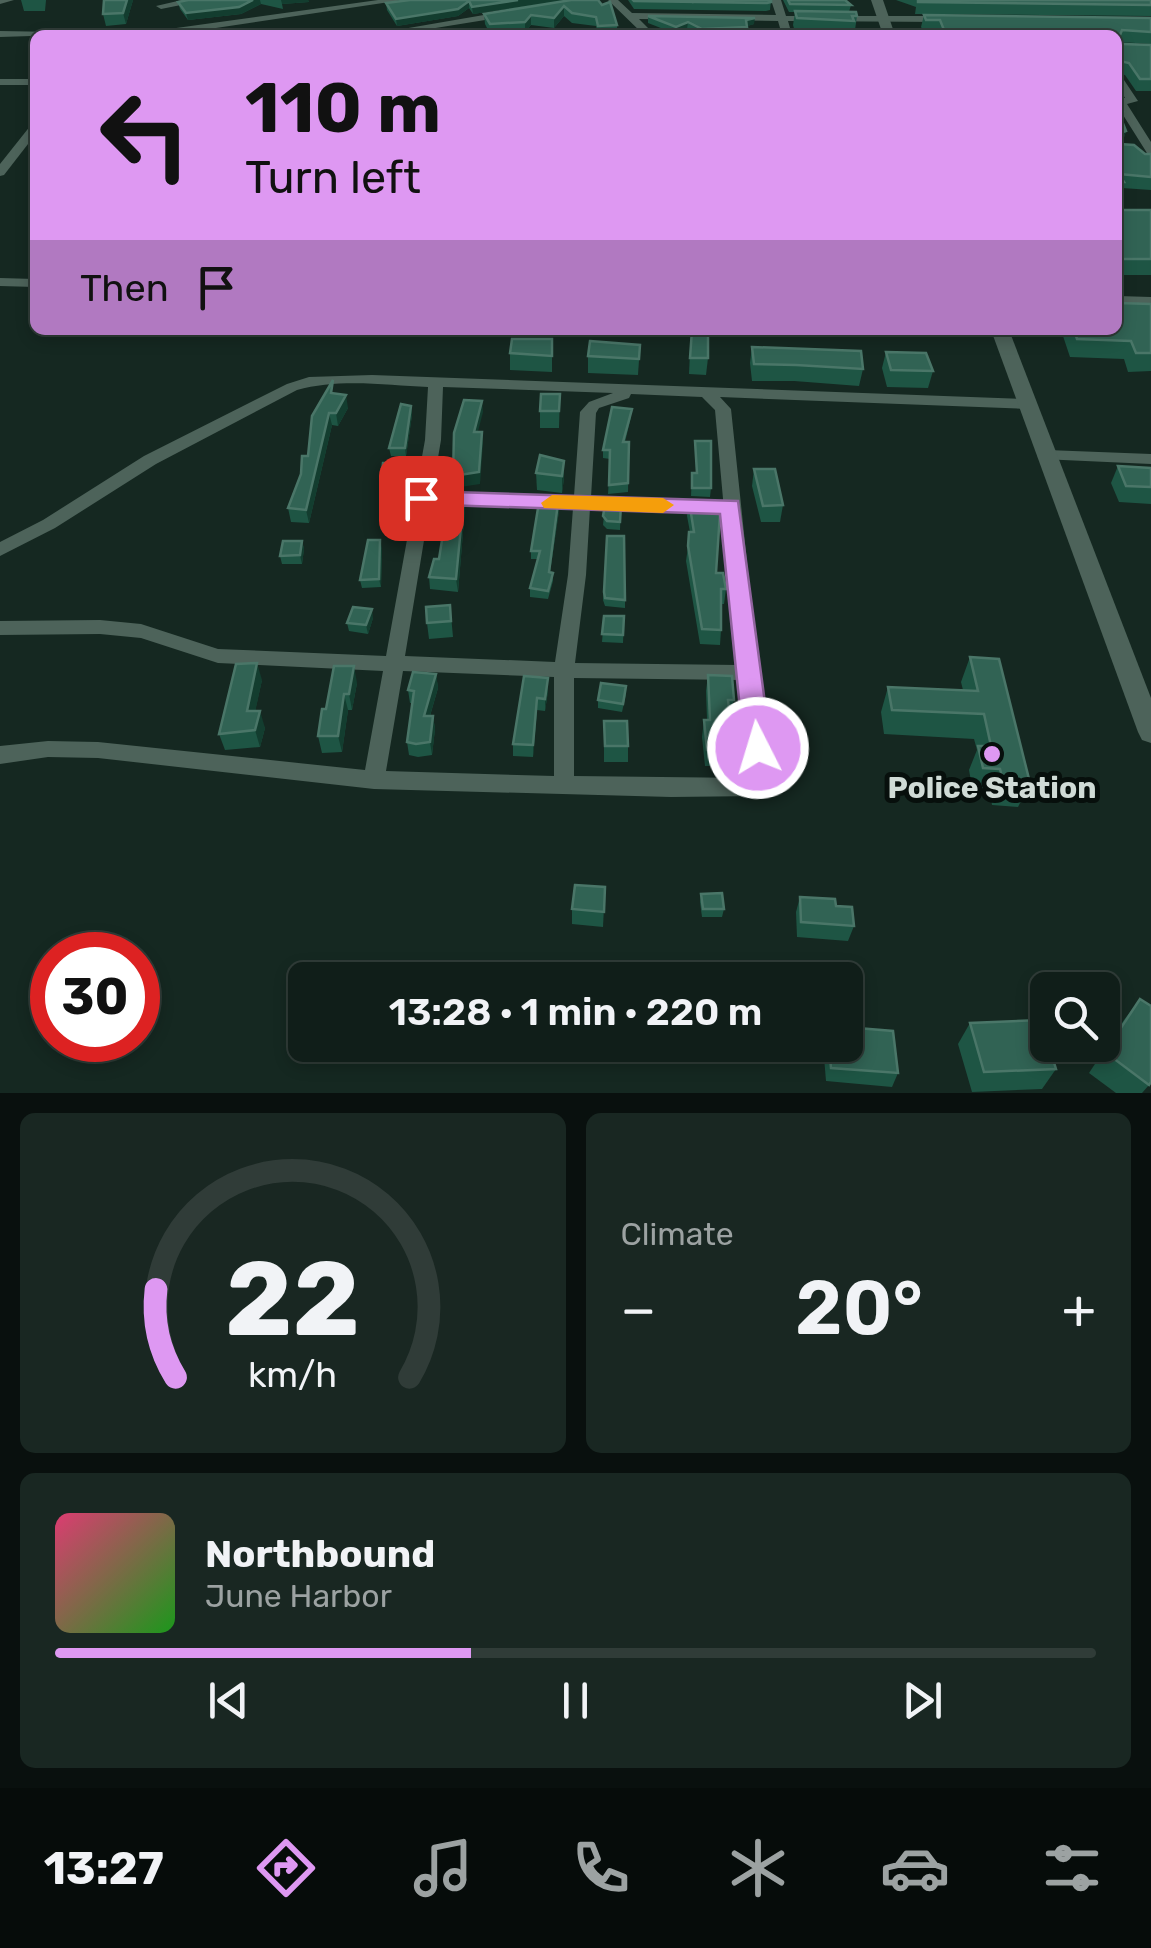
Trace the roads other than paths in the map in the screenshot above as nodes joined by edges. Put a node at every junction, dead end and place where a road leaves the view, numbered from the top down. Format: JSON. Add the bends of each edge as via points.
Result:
{"nodes":[{"id":1,"x":8,"y":0,"type":"edge"},
{"id":2,"x":201,"y":0,"type":"edge"},
{"id":3,"x":398,"y":0,"type":"edge"},
{"id":4,"x":614,"y":0,"type":"edge"},
{"id":5,"x":776,"y":0,"type":"edge"},
{"id":6,"x":876,"y":0,"type":"edge"},
{"id":7,"x":0,"y":1,"type":"edge"},
{"id":8,"x":160,"y":3,"type":"edge"},
{"id":9,"x":524,"y":12,"type":"edge"},
{"id":10,"x":630,"y":16,"type":"junction"},
{"id":11,"x":782,"y":18,"type":"junction"},
{"id":12,"x":884,"y":19,"type":"junction"},
{"id":13,"x":957,"y":20,"type":"edge"},
{"id":14,"x":169,"y":30,"type":"edge"},
{"id":15,"x":191,"y":30,"type":"edge"},
{"id":16,"x":406,"y":30,"type":"edge"},
{"id":17,"x":645,"y":30,"type":"edge"},
{"id":18,"x":785,"y":30,"type":"edge"},
{"id":19,"x":888,"y":30,"type":"edge"},
{"id":20,"x":0,"y":34,"type":"edge"},
{"id":21,"x":30,"y":35,"type":"edge"},
{"id":22,"x":0,"y":82,"type":"edge"},
{"id":23,"x":30,"y":82,"type":"edge"},
{"id":24,"x":1123,"y":100,"type":"edge"},
{"id":25,"x":1151,"y":101,"type":"edge"},
{"id":26,"x":30,"y":135,"type":"edge"},
{"id":27,"x":0,"y":149,"type":"edge"},
{"id":28,"x":16,"y":149,"type":"junction"},
{"id":29,"x":1151,"y":151,"type":"edge"},
{"id":30,"x":1134,"y":152,"type":"edge"},
{"id":31,"x":0,"y":172,"type":"edge"},
{"id":32,"x":0,"y":282,"type":"edge"},
{"id":33,"x":30,"y":283,"type":"edge"},
{"id":34,"x":1122,"y":300,"type":"edge"},
{"id":35,"x":1151,"y":301,"type":"edge"},
{"id":36,"x":1002,"y":335,"type":"edge"},
{"id":37,"x":436,"y":384,"type":"junction"},
{"id":38,"x":642,"y":391,"type":"junction"},
{"id":39,"x":708,"y":394,"type":"junction"},
{"id":40,"x":776,"y":395,"type":"junction"},
{"id":41,"x":1028,"y":404,"type":"junction"},
{"id":42,"x":724,"y":421,"type":"junction"},
{"id":43,"x":1047,"y":455,"type":"junction"},
{"id":44,"x":1151,"y":459,"type":"edge"},
{"id":45,"x":421,"y":498,"type":"junction"},
{"id":46,"x":580,"y":503,"type":"junction"},
{"id":47,"x":730,"y":507,"type":"junction"},
{"id":48,"x":0,"y":550,"type":"edge"},
{"id":49,"x":0,"y":628,"type":"edge"},
{"id":50,"x":392,"y":664,"type":"junction"},
{"id":51,"x":564,"y":670,"type":"junction"},
{"id":52,"x":752,"y":672,"type":"junction"},
{"id":53,"x":1141,"y":681,"type":"edge"},
{"id":54,"x":1151,"y":732,"type":"edge"},
{"id":55,"x":0,"y":755,"type":"edge"},
{"id":56,"x":374,"y":780,"type":"junction"},
{"id":57,"x":564,"y":783,"type":"junction"}],
"edges":[{"from":1,"to":7,"type":"street"},
{"from":2,"to":8,"type":"street"},
{"from":3,"to":15,"type":"street"},
{"from":4,"to":10,"type":"street"},
{"from":5,"to":11,"type":"street"},
{"from":6,"to":12,"type":"street"},
{"from":8,"to":14,"type":"street"},
{"from":9,"to":16,"type":"street"},
{"from":10,"to":11,"type":"street"},
{"from":10,"to":17,"type":"street"},
{"from":11,"to":12,"type":"street"},
{"from":11,"to":18,"type":"street"},
{"from":12,"to":13,"type":"street"},
{"from":12,"to":19,"type":"street"},
{"from":20,"to":21,"type":"street"},
{"from":22,"to":23,"type":"street"},
{"from":24,"to":25,"type":"street"},
{"from":24,"to":29,"type":"street"},
{"from":26,"to":28,"type":"street"},
{"from":27,"to":28,"type":"street"},
{"from":28,"to":31,"type":"street"},
{"from":29,"to":30,"type":"street"},
{"from":32,"to":33,"type":"street"},
{"from":34,"to":35,"type":"street"},
{"from":36,"to":41,"type":"street"},
{"from":37,"to":38,"type":"street"},
{"from":37,"to":45,"type":"street"},
{"from":37,"to":48,"type":"street","via":[[300,384],[150,460]]},
{"from":38,"to":39,"type":"street"},
{"from":38,"to":46,"type":"street","via":[[589,408]]},
{"from":39,"to":40,"type":"street"},
{"from":39,"to":42,"type":"street","via":[[723,409]]},
{"from":40,"to":41,"type":"street"},
{"from":40,"to":42,"type":"street","via":[[741,406]]},
{"from":41,"to":43,"type":"street"},
{"from":42,"to":47,"type":"street"},
{"from":43,"to":44,"type":"street"},
{"from":43,"to":53,"type":"street"},
{"from":45,"to":46,"type":"street"},
{"from":45,"to":50,"type":"street"},
{"from":46,"to":47,"type":"street"},
{"from":46,"to":51,"type":"street"},
{"from":47,"to":52,"type":"street"},
{"from":49,"to":50,"type":"street","via":[[100,627],[171,638],[218,656]]},
{"from":50,"to":51,"type":"street"},
{"from":50,"to":56,"type":"street"},
{"from":51,"to":52,"type":"street"},
{"from":51,"to":57,"type":"street"},
{"from":52,"to":57,"type":"street","via":[[760,786]]},
{"from":53,"to":54,"type":"street"},
{"from":55,"to":56,"type":"street","via":[[98,750]]},
{"from":56,"to":57,"type":"street"}]}
